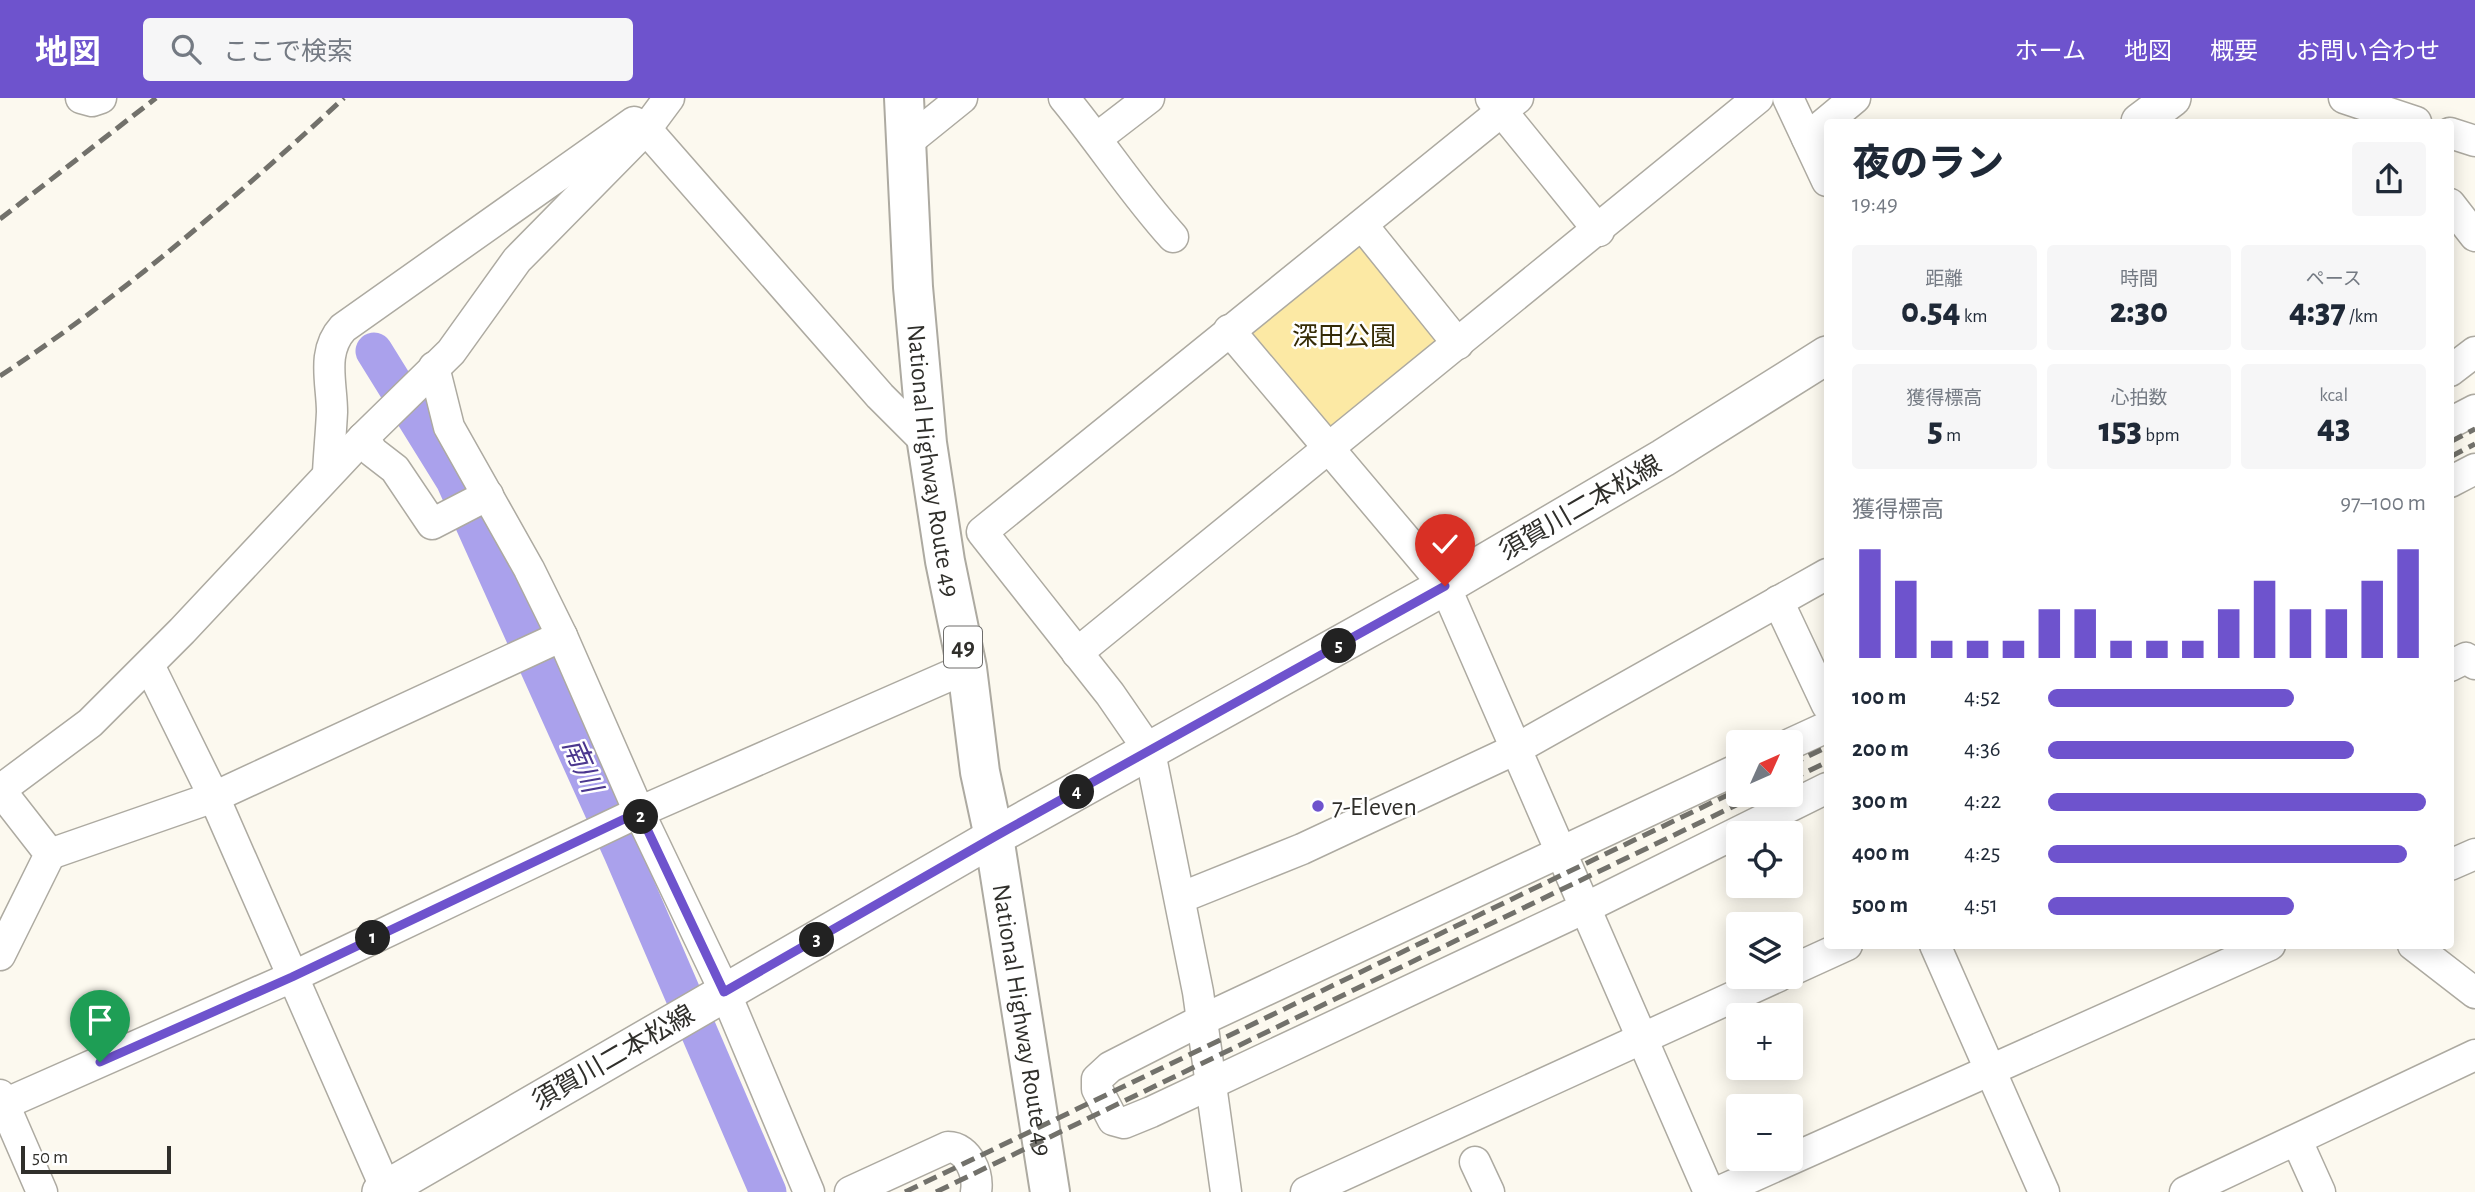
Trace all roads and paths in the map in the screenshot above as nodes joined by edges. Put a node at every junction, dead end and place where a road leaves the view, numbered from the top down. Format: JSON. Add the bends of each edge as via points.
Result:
{"nodes":[{"id":1,"x":81,"y":98,"type":"edge"},
{"id":2,"x":101,"y":98,"type":"edge"},
{"id":3,"x":904,"y":98,"type":"edge"},
{"id":4,"x":962,"y":98,"type":"edge"},
{"id":5,"x":1064,"y":98,"type":"edge"},
{"id":6,"x":1149,"y":98,"type":"edge"},
{"id":7,"x":1758,"y":98,"type":"edge"},
{"id":8,"x":1788,"y":98,"type":"edge"},
{"id":9,"x":1856,"y":98,"type":"edge"},
{"id":10,"x":2172,"y":98,"type":"edge"},
{"id":11,"x":2344,"y":98,"type":"edge"},
{"id":12,"x":1504,"y":103,"type":"edge"},
{"id":13,"x":656,"y":116,"type":"edge"},
{"id":14,"x":2382,"y":116,"type":"edge"},
{"id":15,"x":1830,"y":119,"type":"edge"},
{"id":16,"x":2144,"y":119,"type":"edge"},
{"id":17,"x":1824,"y":124,"type":"edge"},
{"id":18,"x":2454,"y":134,"type":"edge"},
{"id":19,"x":1097,"y":138,"type":"junction"},
{"id":20,"x":1807,"y":138,"type":"junction"},
{"id":21,"x":2475,"y":141,"type":"edge"},
{"id":22,"x":905,"y":144,"type":"junction"},
{"id":23,"x":1824,"y":175,"type":"edge"},
{"id":24,"x":2454,"y":209,"type":"edge"},
{"id":25,"x":1363,"y":226,"type":"junction"},
{"id":26,"x":1598,"y":231,"type":"junction"},
{"id":27,"x":2475,"y":236,"type":"edge"},
{"id":28,"x":1173,"y":237,"type":"dead end"},
{"id":29,"x":1229,"y":330,"type":"junction"},
{"id":30,"x":1458,"y":344,"type":"junction"},
{"id":31,"x":2475,"y":352,"type":"edge"},
{"id":32,"x":1824,"y":357,"type":"edge"},
{"id":33,"x":434,"y":367,"type":"junction"},
{"id":34,"x":2454,"y":368,"type":"edge"},
{"id":35,"x":2475,"y":410,"type":"edge"},
{"id":36,"x":2454,"y":420,"type":"edge"},
{"id":37,"x":362,"y":438,"type":"junction"},
{"id":38,"x":927,"y":443,"type":"junction"},
{"id":39,"x":1328,"y":450,"type":"junction"},
{"id":40,"x":2475,"y":469,"type":"edge"},
{"id":41,"x":328,"y":473,"type":"junction"},
{"id":42,"x":2454,"y":480,"type":"edge"},
{"id":43,"x":481,"y":498,"type":"junction"},
{"id":44,"x":1824,"y":576,"type":"edge"},
{"id":45,"x":1445,"y":586,"type":"junction"},
{"id":46,"x":1778,"y":601,"type":"junction"},
{"id":47,"x":557,"y":638,"type":"junction"},
{"id":48,"x":1077,"y":653,"type":"junction"},
{"id":49,"x":2454,"y":664,"type":"edge"},
{"id":50,"x":2475,"y":664,"type":"edge"},
{"id":51,"x":149,"y":666,"type":"junction"},
{"id":52,"x":967,"y":668,"type":"junction"},
{"id":53,"x":1824,"y":699,"type":"edge"},
{"id":54,"x":1824,"y":728,"type":"edge"},
{"id":55,"x":1803,"y":738,"type":"edge"},
{"id":56,"x":1516,"y":749,"type":"junction"},
{"id":57,"x":1150,"y":752,"type":"junction"},
{"id":58,"x":1726,"y":775,"type":"edge"},
{"id":59,"x":1824,"y":789,"type":"edge"},
{"id":60,"x":0,"y":790,"type":"edge"},
{"id":61,"x":214,"y":797,"type":"junction"},
{"id":62,"x":634,"y":814,"type":"junction"},
{"id":63,"x":994,"y":837,"type":"junction"},
{"id":64,"x":1561,"y":852,"type":"junction"},
{"id":65,"x":50,"y":854,"type":"junction"},
{"id":66,"x":2475,"y":854,"type":"edge"},
{"id":67,"x":2454,"y":863,"type":"edge"},
{"id":68,"x":1180,"y":898,"type":"junction"},
{"id":69,"x":1584,"y":908,"type":"junction"},
{"id":70,"x":1838,"y":949,"type":"edge"},
{"id":71,"x":1937,"y":949,"type":"edge"},
{"id":72,"x":2261,"y":949,"type":"edge"},
{"id":73,"x":2418,"y":949,"type":"edge"},
{"id":74,"x":0,"y":955,"type":"edge"},
{"id":75,"x":1803,"y":965,"type":"edge"},
{"id":76,"x":292,"y":977,"type":"junction"},
{"id":77,"x":1751,"y":989,"type":"edge"},
{"id":78,"x":2475,"y":993,"type":"edge"},
{"id":79,"x":719,"y":995,"type":"junction"},
{"id":80,"x":1202,"y":1020,"type":"junction"},
{"id":81,"x":1643,"y":1040,"type":"junction"},
{"id":82,"x":2475,"y":1055,"type":"edge"},
{"id":83,"x":1988,"y":1070,"type":"junction"},
{"id":84,"x":1209,"y":1084,"type":"junction"},
{"id":85,"x":1,"y":1102,"type":"edge"},
{"id":86,"x":2297,"y":1141,"type":"junction"},
{"id":87,"x":1475,"y":1162,"type":"dead end"},
{"id":88,"x":384,"y":1191,"type":"edge"},
{"id":89,"x":42,"y":1192,"type":"edge"},
{"id":90,"x":809,"y":1192,"type":"edge"},
{"id":91,"x":850,"y":1192,"type":"edge"},
{"id":92,"x":976,"y":1192,"type":"edge"},
{"id":93,"x":1049,"y":1192,"type":"edge"},
{"id":94,"x":1226,"y":1192,"type":"edge"},
{"id":95,"x":1306,"y":1192,"type":"edge"},
{"id":96,"x":1489,"y":1192,"type":"edge"},
{"id":97,"x":1709,"y":1192,"type":"edge"},
{"id":98,"x":1718,"y":1192,"type":"edge"},
{"id":99,"x":2044,"y":1192,"type":"edge"},
{"id":100,"x":2185,"y":1192,"type":"edge"},
{"id":101,"x":2320,"y":1192,"type":"edge"}],
"edges":[{"from":1,"to":2,"type":"street"},
{"from":3,"to":22,"type":"highway","name":"National Highway Route 49","number":"49"},
{"from":4,"to":22,"type":"street"},
{"from":5,"to":19,"type":"street"},
{"from":6,"to":19,"type":"street"},
{"from":7,"to":26,"type":"street"},
{"from":8,"to":20,"type":"street"},
{"from":9,"to":15,"type":"street"},
{"from":10,"to":16,"type":"main road"},
{"from":11,"to":14,"type":"street"},
{"from":12,"to":25,"type":"street"},
{"from":12,"to":26,"type":"street"},
{"from":13,"to":33,"type":"street","via":[[517,260],[451,352]]},
{"from":13,"to":38,"type":"street","via":[[880,396]]},
{"from":13,"to":41,"type":"street","via":[[635,122],[342,328],[334,337],[328,362],[332,410]]},
{"from":17,"to":20,"type":"street"},
{"from":18,"to":21,"type":"street"},
{"from":19,"to":28,"type":"street","via":[[1129,180],[1136,197]]},
{"from":20,"to":23,"type":"street"},
{"from":22,"to":38,"type":"highway","name":"National Highway Route 49","number":"49"},
{"from":24,"to":27,"type":"street"},
{"from":25,"to":29,"type":"street"},
{"from":25,"to":30,"type":"street"},
{"from":26,"to":30,"type":"street"},
{"from":29,"to":39,"type":"street"},
{"from":29,"to":48,"type":"street","via":[[982,533]]},
{"from":30,"to":39,"type":"street"},
{"from":31,"to":34,"type":"street"},
{"from":32,"to":45,"type":"main road","name":"須賀川二本松線"},
{"from":33,"to":37,"type":"street"},
{"from":33,"to":43,"type":"street","via":[[449,427]]},
{"from":35,"to":36,"type":"street"},
{"from":37,"to":41,"type":"street"},
{"from":37,"to":43,"type":"street","via":[[395,469],[432,524]]},
{"from":38,"to":52,"type":"highway","name":"National Highway Route 49","number":"49"},
{"from":39,"to":45,"type":"street"},
{"from":39,"to":48,"type":"street"},
{"from":40,"to":42,"type":"street"},
{"from":41,"to":51,"type":"street"},
{"from":43,"to":47,"type":"street"},
{"from":44,"to":46,"type":"street"},
{"from":45,"to":56,"type":"street"},
{"from":45,"to":57,"type":"main road","name":"須賀川二本松線"},
{"from":46,"to":53,"type":"street"},
{"from":46,"to":56,"type":"street"},
{"from":47,"to":61,"type":"street"},
{"from":47,"to":62,"type":"street"},
{"from":48,"to":57,"type":"street"},
{"from":49,"to":50,"type":"street","via":[[2466,658]]},
{"from":51,"to":60,"type":"street","via":[[90,723]]},
{"from":51,"to":61,"type":"street"},
{"from":52,"to":62,"type":"street"},
{"from":52,"to":63,"type":"highway","name":"National Highway Route 49","number":"49","via":[[980,772]]},
{"from":54,"to":55,"type":"street"},
{"from":56,"to":64,"type":"street"},
{"from":56,"to":68,"type":"street","via":[[1303,849]]},
{"from":57,"to":63,"type":"main road","name":"須賀川二本松線"},
{"from":57,"to":68,"type":"street"},
{"from":58,"to":64,"type":"street"},
{"from":59,"to":69,"type":"street"},
{"from":60,"to":65,"type":"street"},
{"from":61,"to":65,"type":"street"},
{"from":61,"to":76,"type":"street"},
{"from":62,"to":76,"type":"street"},
{"from":62,"to":79,"type":"street"},
{"from":63,"to":79,"type":"main road","name":"須賀川二本松線"},
{"from":63,"to":93,"type":"highway","name":"National Highway Route 49","number":"49"},
{"from":64,"to":69,"type":"street"},
{"from":64,"to":80,"type":"street"},
{"from":65,"to":74,"type":"street"},
{"from":66,"to":67,"type":"street"},
{"from":68,"to":80,"type":"street"},
{"from":69,"to":81,"type":"street"},
{"from":69,"to":84,"type":"street"},
{"from":70,"to":75,"type":"street"},
{"from":71,"to":83,"type":"street"},
{"from":72,"to":83,"type":"street"},
{"from":73,"to":78,"type":"street"},
{"from":76,"to":85,"type":"street"},
{"from":76,"to":88,"type":"street"},
{"from":77,"to":81,"type":"street"},
{"from":79,"to":88,"type":"main road","name":"須賀川二本松線"},
{"from":79,"to":90,"type":"street"},
{"from":80,"to":84,"type":"street"},
{"from":80,"to":84,"type":"street","via":[[1110,1067],[1097,1079],[1097,1089],[1113,1119],[1124,1123]]},
{"from":81,"to":95,"type":"street"},
{"from":81,"to":97,"type":"street"},
{"from":82,"to":86,"type":"street"},
{"from":83,"to":98,"type":"street"},
{"from":83,"to":99,"type":"street"},
{"from":84,"to":94,"type":"street"},
{"from":85,"to":89,"type":"street"},
{"from":86,"to":100,"type":"street"},
{"from":86,"to":101,"type":"street"},
{"from":87,"to":96,"type":"street"},
{"from":91,"to":92,"type":"street","via":[[957,1147],[970,1162],[978,1184]]}]}
